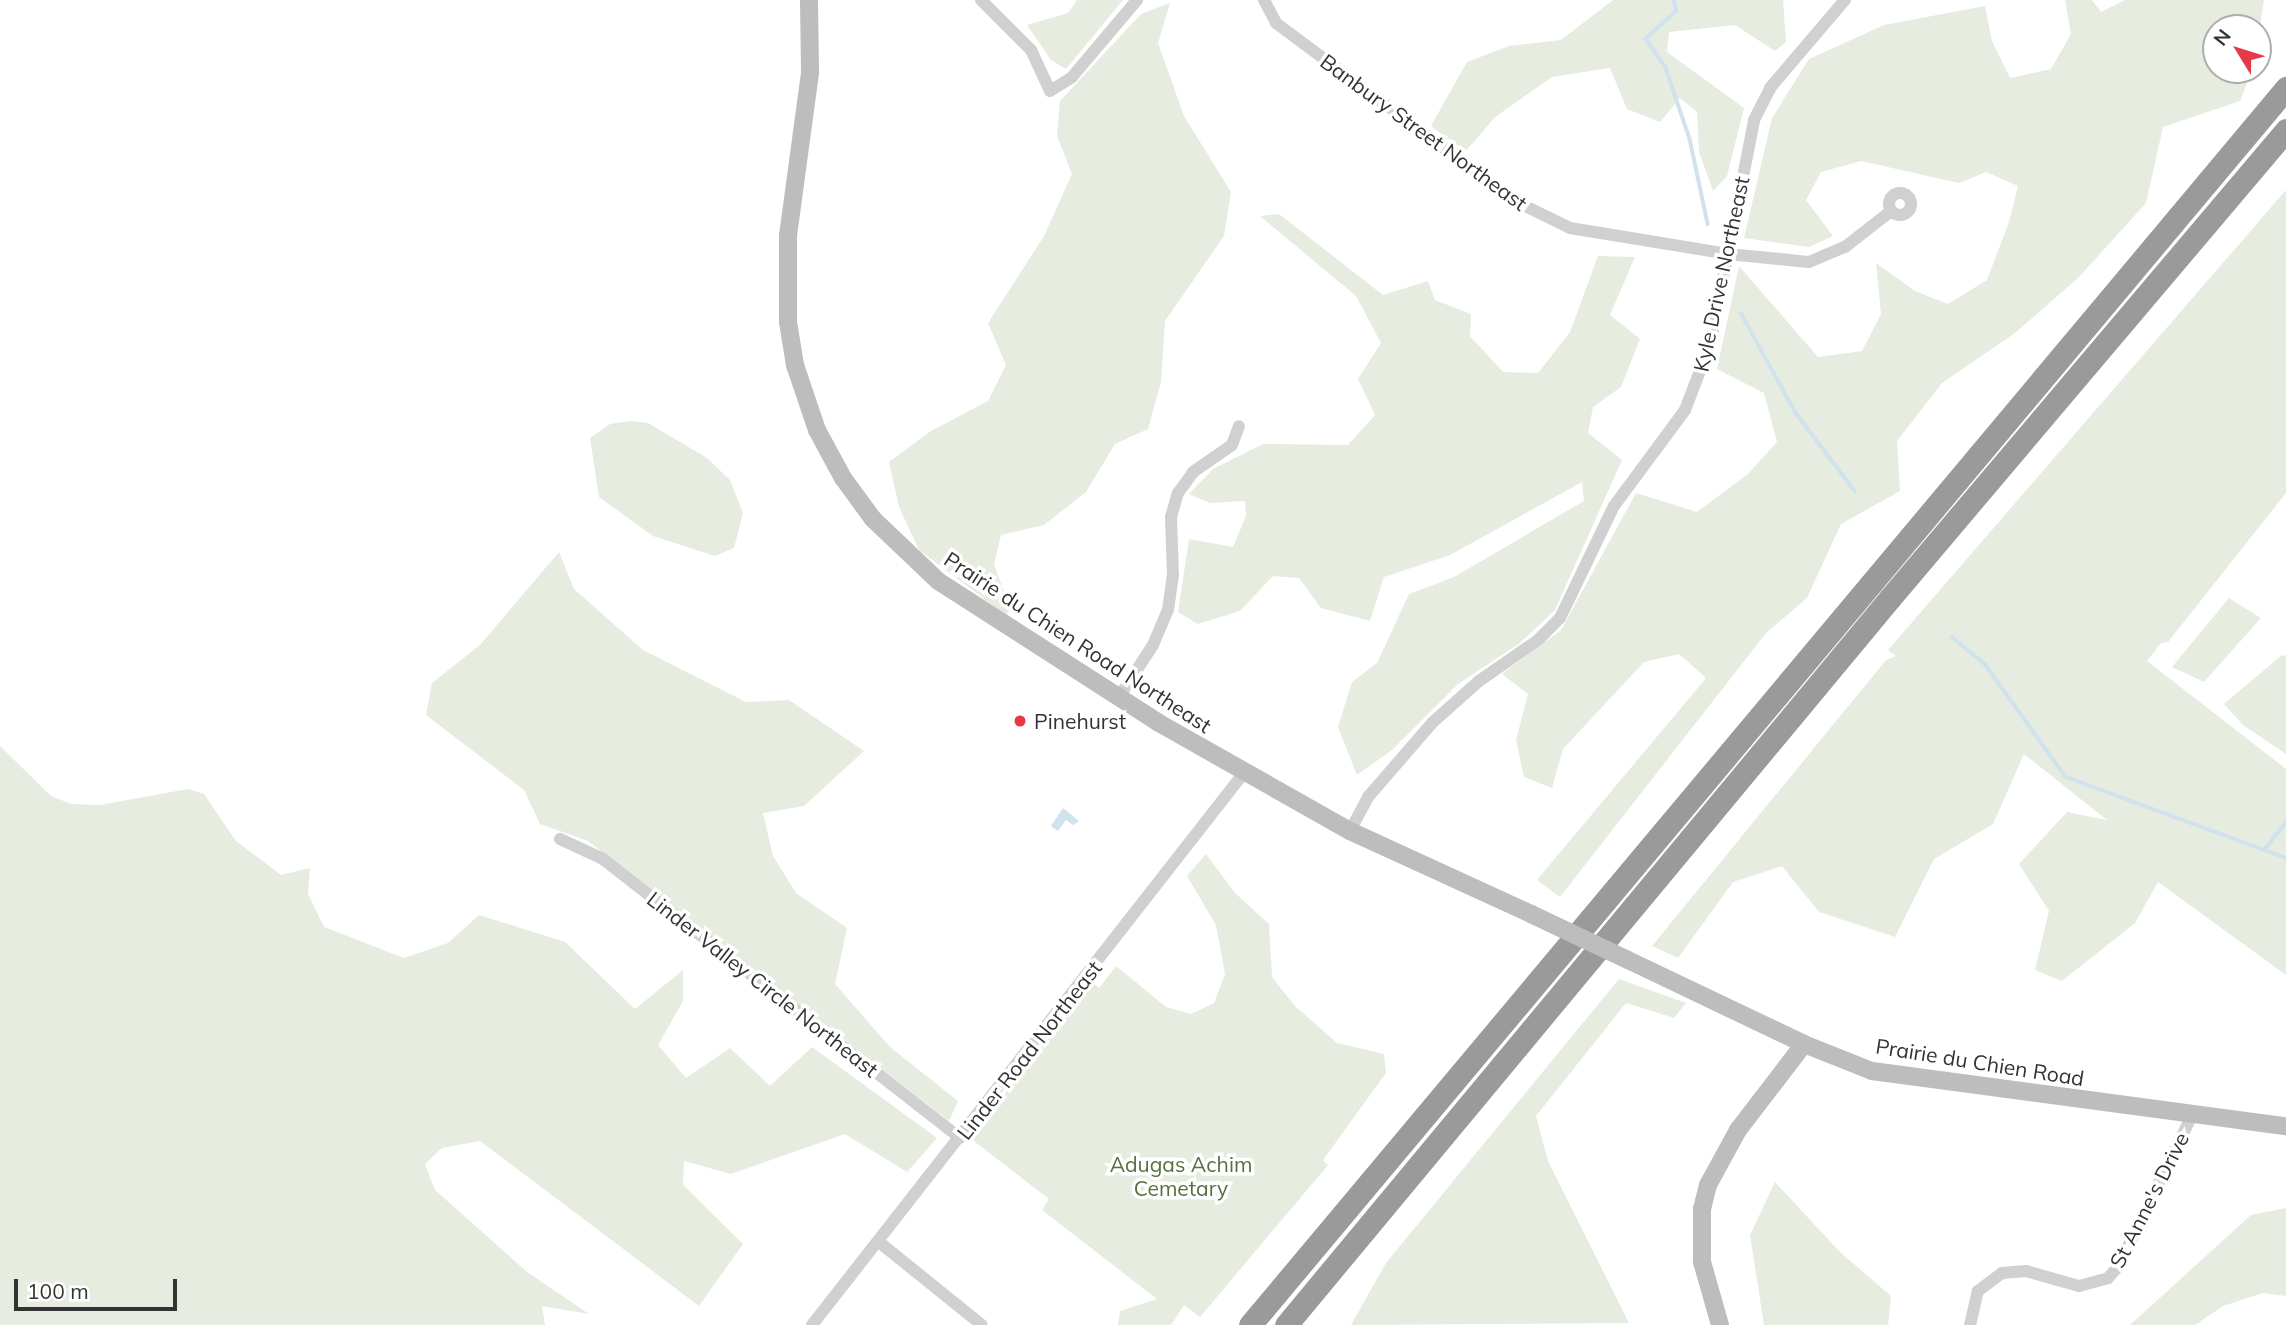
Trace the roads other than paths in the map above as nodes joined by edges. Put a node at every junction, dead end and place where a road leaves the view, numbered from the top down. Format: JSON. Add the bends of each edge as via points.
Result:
{"nodes":[{"id":1,"x":808,"y":0,"type":"edge"},
{"id":2,"x":981,"y":0,"type":"edge"},
{"id":3,"x":1137,"y":0,"type":"edge"},
{"id":4,"x":1264,"y":0,"type":"edge"},
{"id":5,"x":1845,"y":0,"type":"edge"},
{"id":6,"x":2286,"y":88,"type":"edge"},
{"id":7,"x":2286,"y":130,"type":"edge"},
{"id":8,"x":1891,"y":211,"type":"dead end"},
{"id":9,"x":1728,"y":254,"type":"junction"},
{"id":10,"x":1239,"y":426,"type":"dead end"},
{"id":11,"x":1119,"y":697,"type":"junction"},
{"id":12,"x":1244,"y":774,"type":"junction"},
{"id":13,"x":1350,"y":831,"type":"junction"},
{"id":14,"x":560,"y":839,"type":"dead end"},
{"id":15,"x":1531,"y":914,"type":"joint"},
{"id":16,"x":1804,"y":1044,"type":"junction"},
{"id":17,"x":2192,"y":1115,"type":"junction"},
{"id":18,"x":2286,"y":1126,"type":"edge"},
{"id":19,"x":960,"y":1138,"type":"junction"},
{"id":20,"x":878,"y":1242,"type":"junction"},
{"id":21,"x":812,"y":1325,"type":"edge"},
{"id":22,"x":982,"y":1325,"type":"edge"},
{"id":23,"x":1250,"y":1325,"type":"edge"},
{"id":24,"x":1286,"y":1325,"type":"edge"},
{"id":25,"x":1720,"y":1325,"type":"edge"},
{"id":26,"x":1970,"y":1325,"type":"edge"}],
"edges":[{"from":1,"to":11,"type":"street","name":"Prairie du Chien Road Northeast","via":[[810,73],[788,235],[786,292],[795,365],[817,430],[855,496],[925,570]]},
{"from":2,"to":3,"type":"street","via":[[1031,50],[1050,91],[1072,78]]},
{"from":4,"to":9,"type":"street","name":"Banbury Street Northeast","via":[[1276,23],[1532,212],[1590,233]]},
{"from":5,"to":9,"type":"street","name":"Kyle Drive Northeast","via":[[1762,102],[1754,120]]},
{"from":6,"to":23,"type":"highway"},
{"from":7,"to":24,"type":"highway"},
{"from":8,"to":9,"type":"street","name":"Banbury Street Northeast","via":[[1845,247],[1821,258],[1796,262]]},
{"from":9,"to":13,"type":"street","name":"Kyle Drive Northeast","via":[[1695,391],[1614,506],[1560,618],[1433,722],[1368,797]]},
{"from":10,"to":11,"type":"street","via":[[1232,445],[1193,472],[1178,493],[1171,517],[1173,575],[1168,610],[1153,645]]},
{"from":11,"to":12,"type":"street","name":"Prairie du Chien Road Northeast"},
{"from":12,"to":13,"type":"street","name":"Prairie du Chien Road Northeast"},
{"from":12,"to":19,"type":"street","name":"Linder Road Northeast"},
{"from":13,"to":15,"type":"street","name":"Prairie du Chien Road Northeast"},
{"from":14,"to":19,"type":"street","name":"Linder Valley Circle Northeast","via":[[603,859]]},
{"from":15,"to":16,"type":"street","name":"Prairie du Chien Road","bridge":true},
{"from":16,"to":17,"type":"street","name":"Prairie du Chien Road","via":[[1851,1064],[1904,1078]]},
{"from":16,"to":25,"type":"street","via":[[1738,1129],[1709,1185],[1702,1209],[1702,1262]]},
{"from":17,"to":18,"type":"street","name":"Prairie du Chien Road"},
{"from":17,"to":26,"type":"street","name":"St Anne's Drive","via":[[2119,1266],[2108,1278],[2079,1286],[2026,1271],[2002,1273],[1978,1291]]},
{"from":19,"to":20,"type":"street","name":"Linder Road Northeast"},
{"from":20,"to":21,"type":"street","name":"Linder Road Northeast"},
{"from":20,"to":22,"type":"street"}]}
